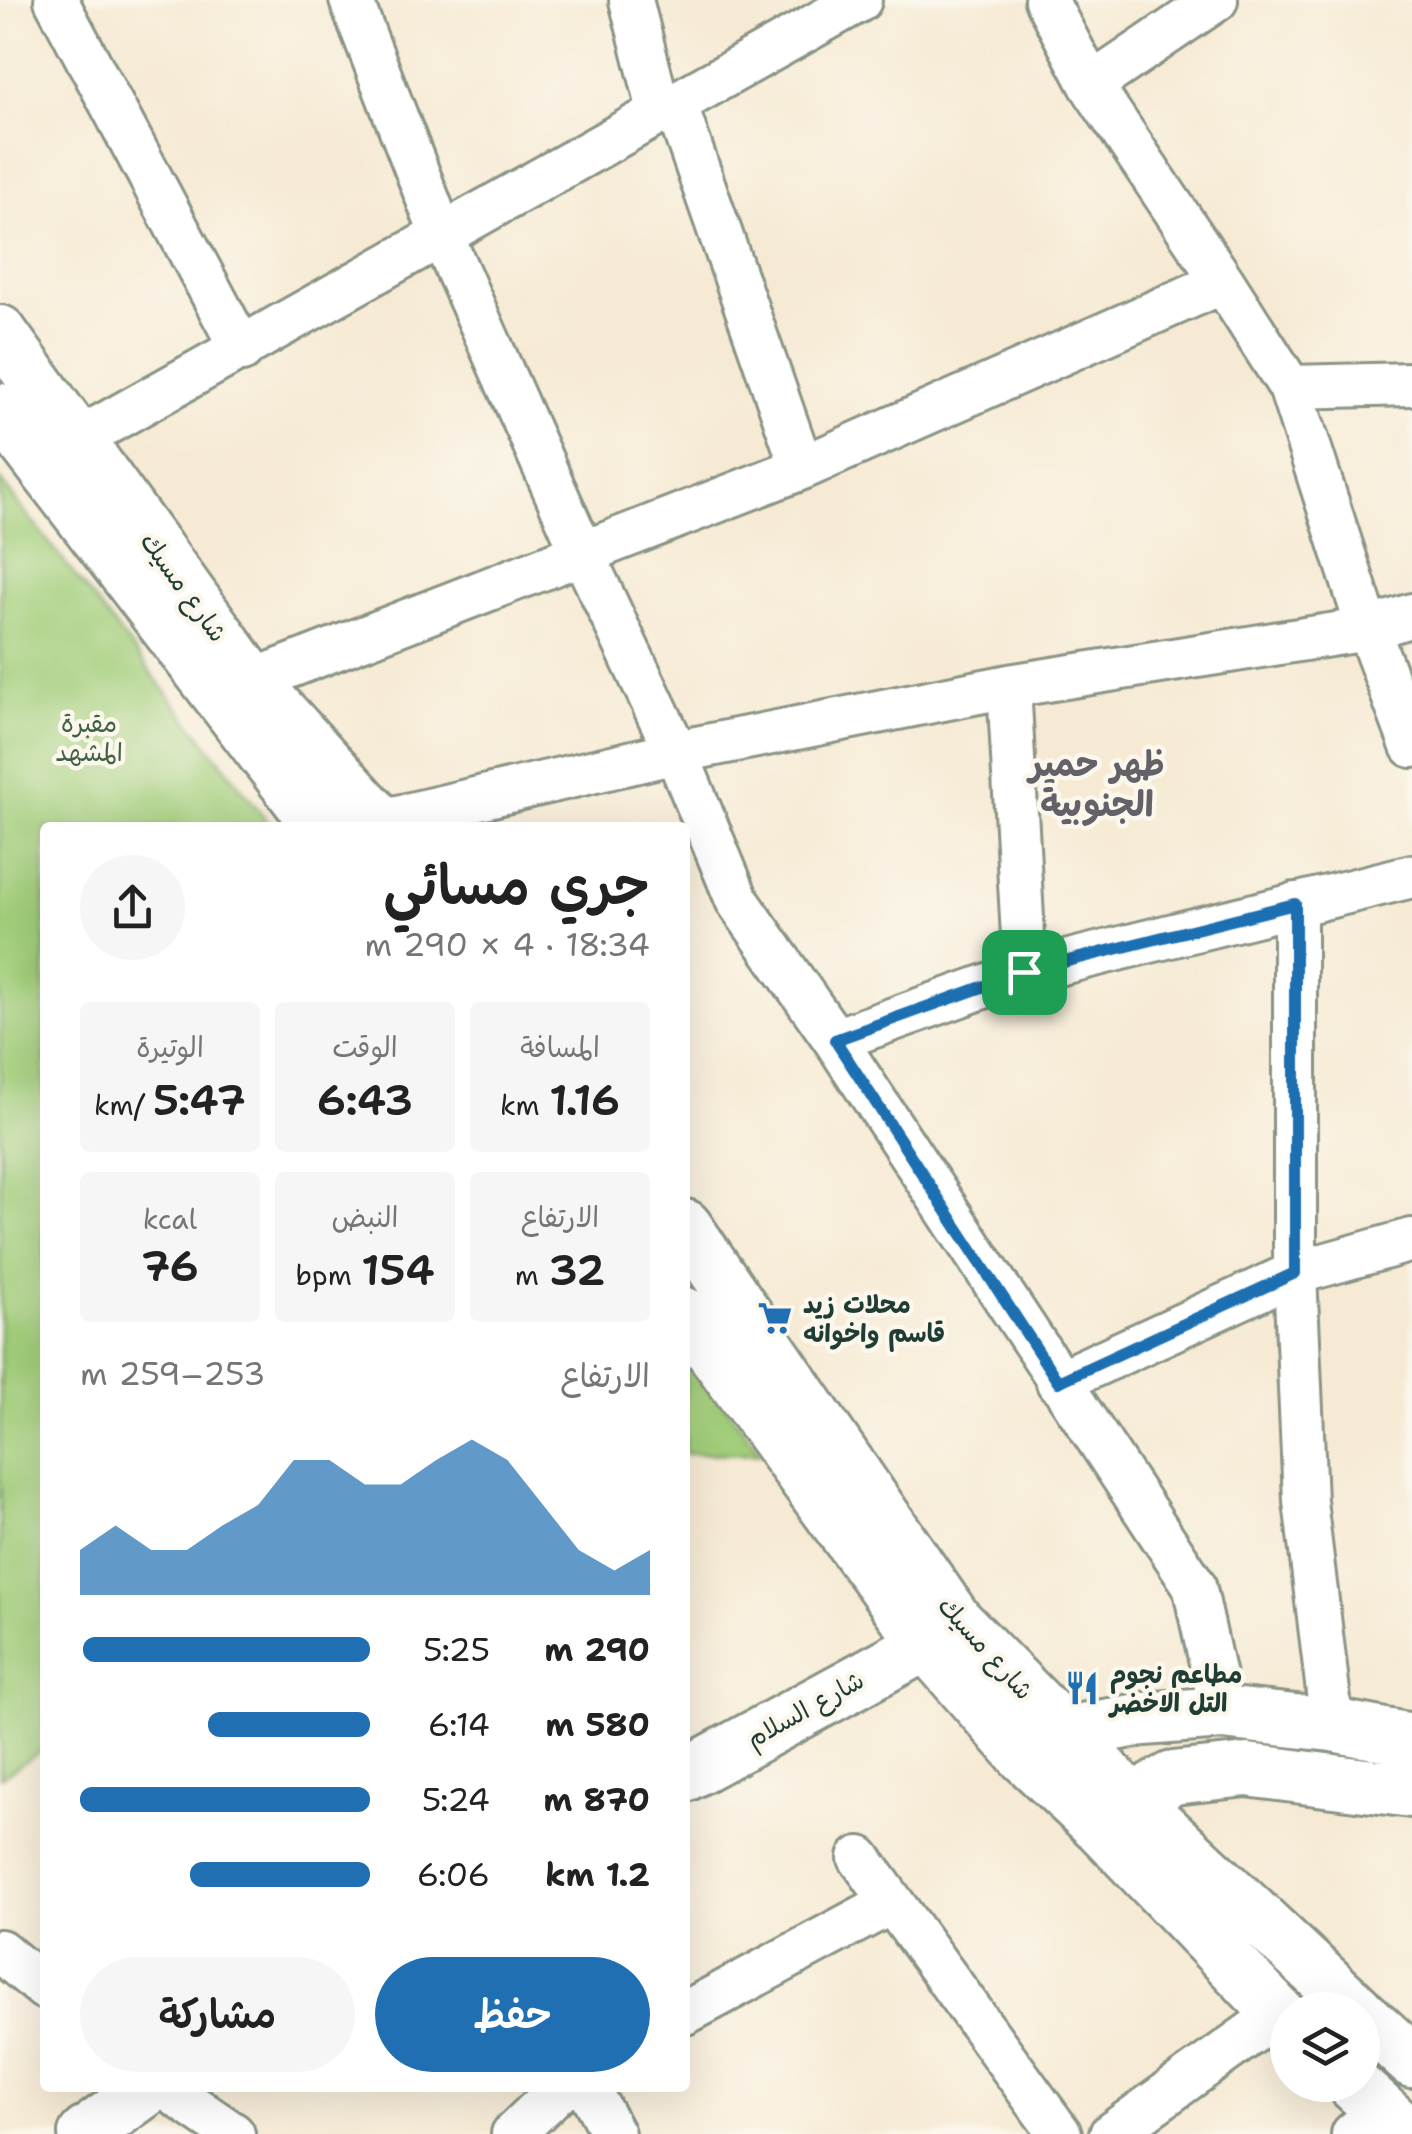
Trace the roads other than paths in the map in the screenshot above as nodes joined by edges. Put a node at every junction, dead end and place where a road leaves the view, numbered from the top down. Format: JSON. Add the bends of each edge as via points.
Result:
{"nodes":[{"id":1,"x":56,"y":0,"type":"edge"},
{"id":2,"x":351,"y":0,"type":"edge"},
{"id":3,"x":631,"y":0,"type":"edge"},
{"id":4,"x":860,"y":0,"type":"edge"},
{"id":5,"x":1046,"y":0,"type":"edge"},
{"id":6,"x":1216,"y":0,"type":"edge"},
{"id":7,"x":1091,"y":85,"type":"junction"},
{"id":8,"x":668,"y":110,"type":"junction"},
{"id":9,"x":442,"y":236,"type":"junction"},
{"id":10,"x":1224,"y":282,"type":"junction"},
{"id":11,"x":0,"y":332,"type":"edge"},
{"id":12,"x":242,"y":350,"type":"junction"},
{"id":13,"x":1412,"y":384,"type":"edge"},
{"id":14,"x":1290,"y":387,"type":"junction"},
{"id":15,"x":0,"y":410,"type":"edge"},
{"id":16,"x":58,"y":451,"type":"junction"},
{"id":17,"x":802,"y":468,"type":"junction"},
{"id":18,"x":582,"y":554,"type":"junction"},
{"id":19,"x":1412,"y":615,"type":"edge"},
{"id":20,"x":1368,"y":630,"type":"junction"},
{"id":21,"x":252,"y":681,"type":"junction"},
{"id":22,"x":1009,"y":686,"type":"junction"},
{"id":23,"x":1412,"y":746,"type":"edge"},
{"id":24,"x":676,"y":752,"type":"junction"},
{"id":25,"x":317,"y":822,"type":"edge"},
{"id":26,"x":382,"y":822,"type":"edge"},
{"id":27,"x":392,"y":822,"type":"edge"},
{"id":28,"x":1412,"y":876,"type":"edge"},
{"id":29,"x":1295,"y":904,"type":"junction"},
{"id":30,"x":1024,"y":972,"type":"junction"},
{"id":31,"x":835,"y":1040,"type":"junction"},
{"id":32,"x":690,"y":1233,"type":"edge"},
{"id":33,"x":1412,"y":1240,"type":"edge"},
{"id":34,"x":1295,"y":1273,"type":"junction"},
{"id":35,"x":690,"y":1321,"type":"edge"},
{"id":36,"x":1058,"y":1382,"type":"junction"},
{"id":37,"x":926,"y":1644,"type":"junction"},
{"id":38,"x":1222,"y":1712,"type":"junction"},
{"id":39,"x":1332,"y":1724,"type":"junction"},
{"id":40,"x":1412,"y":1740,"type":"edge"},
{"id":41,"x":1044,"y":1745,"type":"junction"},
{"id":42,"x":690,"y":1772,"type":"edge"},
{"id":43,"x":1412,"y":1790,"type":"edge"},
{"id":44,"x":1116,"y":1814,"type":"junction"},
{"id":45,"x":860,"y":1858,"type":"dead end"},
{"id":46,"x":890,"y":1903,"type":"junction"},
{"id":47,"x":0,"y":1951,"type":"edge"},
{"id":48,"x":40,"y":1984,"type":"edge"},
{"id":49,"x":1335,"y":1992,"type":"edge"},
{"id":50,"x":1270,"y":2002,"type":"edge"},
{"id":51,"x":690,"y":2010,"type":"edge"},
{"id":52,"x":1270,"y":2027,"type":"edge"},
{"id":53,"x":1380,"y":2032,"type":"edge"},
{"id":54,"x":1412,"y":2062,"type":"edge"},
{"id":55,"x":143,"y":2092,"type":"edge"},
{"id":56,"x":172,"y":2092,"type":"edge"},
{"id":57,"x":557,"y":2092,"type":"edge"},
{"id":58,"x":590,"y":2092,"type":"edge"},
{"id":59,"x":85,"y":2134,"type":"edge"},
{"id":60,"x":233,"y":2134,"type":"edge"},
{"id":61,"x":513,"y":2134,"type":"edge"},
{"id":62,"x":612,"y":2134,"type":"edge"},
{"id":63,"x":1060,"y":2134,"type":"edge"},
{"id":64,"x":1111,"y":2134,"type":"edge"}],
"edges":[{"from":1,"to":12,"type":"street"},
{"from":2,"to":9,"type":"street"},
{"from":3,"to":8,"type":"street"},
{"from":4,"to":8,"type":"street"},
{"from":5,"to":7,"type":"street"},
{"from":6,"to":7,"type":"street"},
{"from":7,"to":10,"type":"street"},
{"from":8,"to":9,"type":"street"},
{"from":8,"to":17,"type":"street"},
{"from":9,"to":12,"type":"street"},
{"from":9,"to":18,"type":"street"},
{"from":10,"to":14,"type":"street"},
{"from":10,"to":17,"type":"street"},
{"from":11,"to":16,"type":"street","name":"شارع مسيك"},
{"from":12,"to":16,"type":"street"},
{"from":13,"to":14,"type":"street"},
{"from":14,"to":20,"type":"street"},
{"from":15,"to":16,"type":"street","name":"شارع مسيك"},
{"from":16,"to":21,"type":"street","name":"شارع مسيك"},
{"from":16,"to":25,"type":"street","name":"شارع مسيك"},
{"from":17,"to":18,"type":"street"},
{"from":18,"to":21,"type":"street"},
{"from":18,"to":24,"type":"street"},
{"from":19,"to":20,"type":"street"},
{"from":20,"to":22,"type":"street"},
{"from":20,"to":23,"type":"street"},
{"from":21,"to":26,"type":"street","name":"شارع مسيك"},
{"from":22,"to":24,"type":"street"},
{"from":22,"to":30,"type":"street"},
{"from":24,"to":27,"type":"street"},
{"from":24,"to":31,"type":"street","via":[[737,900]]},
{"from":28,"to":29,"type":"street"},
{"from":29,"to":30,"type":"street"},
{"from":29,"to":34,"type":"street"},
{"from":30,"to":31,"type":"street"},
{"from":31,"to":36,"type":"street"},
{"from":32,"to":41,"type":"street","name":"شارع مسيك"},
{"from":33,"to":34,"type":"street"},
{"from":34,"to":36,"type":"street"},
{"from":34,"to":39,"type":"street","via":[[1305,1501]]},
{"from":35,"to":37,"type":"street","name":"شارع مسيك"},
{"from":36,"to":38,"type":"street","via":[[1194,1585]]},
{"from":37,"to":41,"type":"street","name":"شارع مسيك"},
{"from":37,"to":42,"type":"street","name":"شارع السلام"},
{"from":38,"to":39,"type":"street"},
{"from":38,"to":41,"type":"street","via":[[1144,1718]]},
{"from":39,"to":40,"type":"street"},
{"from":41,"to":44,"type":"street","name":"شارع مسيك"},
{"from":43,"to":44,"type":"street","via":[[1247,1770],[1173,1778]]},
{"from":44,"to":49,"type":"street","name":"شارع مسيك"},
{"from":44,"to":50,"type":"street","name":"شارع مسيك"},
{"from":45,"to":46,"type":"street"},
{"from":46,"to":51,"type":"street"},
{"from":46,"to":63,"type":"street"},
{"from":47,"to":48,"type":"street"},
{"from":52,"to":64,"type":"street"},
{"from":53,"to":54,"type":"street"},
{"from":55,"to":59,"type":"street"},
{"from":56,"to":60,"type":"street"},
{"from":57,"to":61,"type":"street"},
{"from":58,"to":62,"type":"street"}]}
